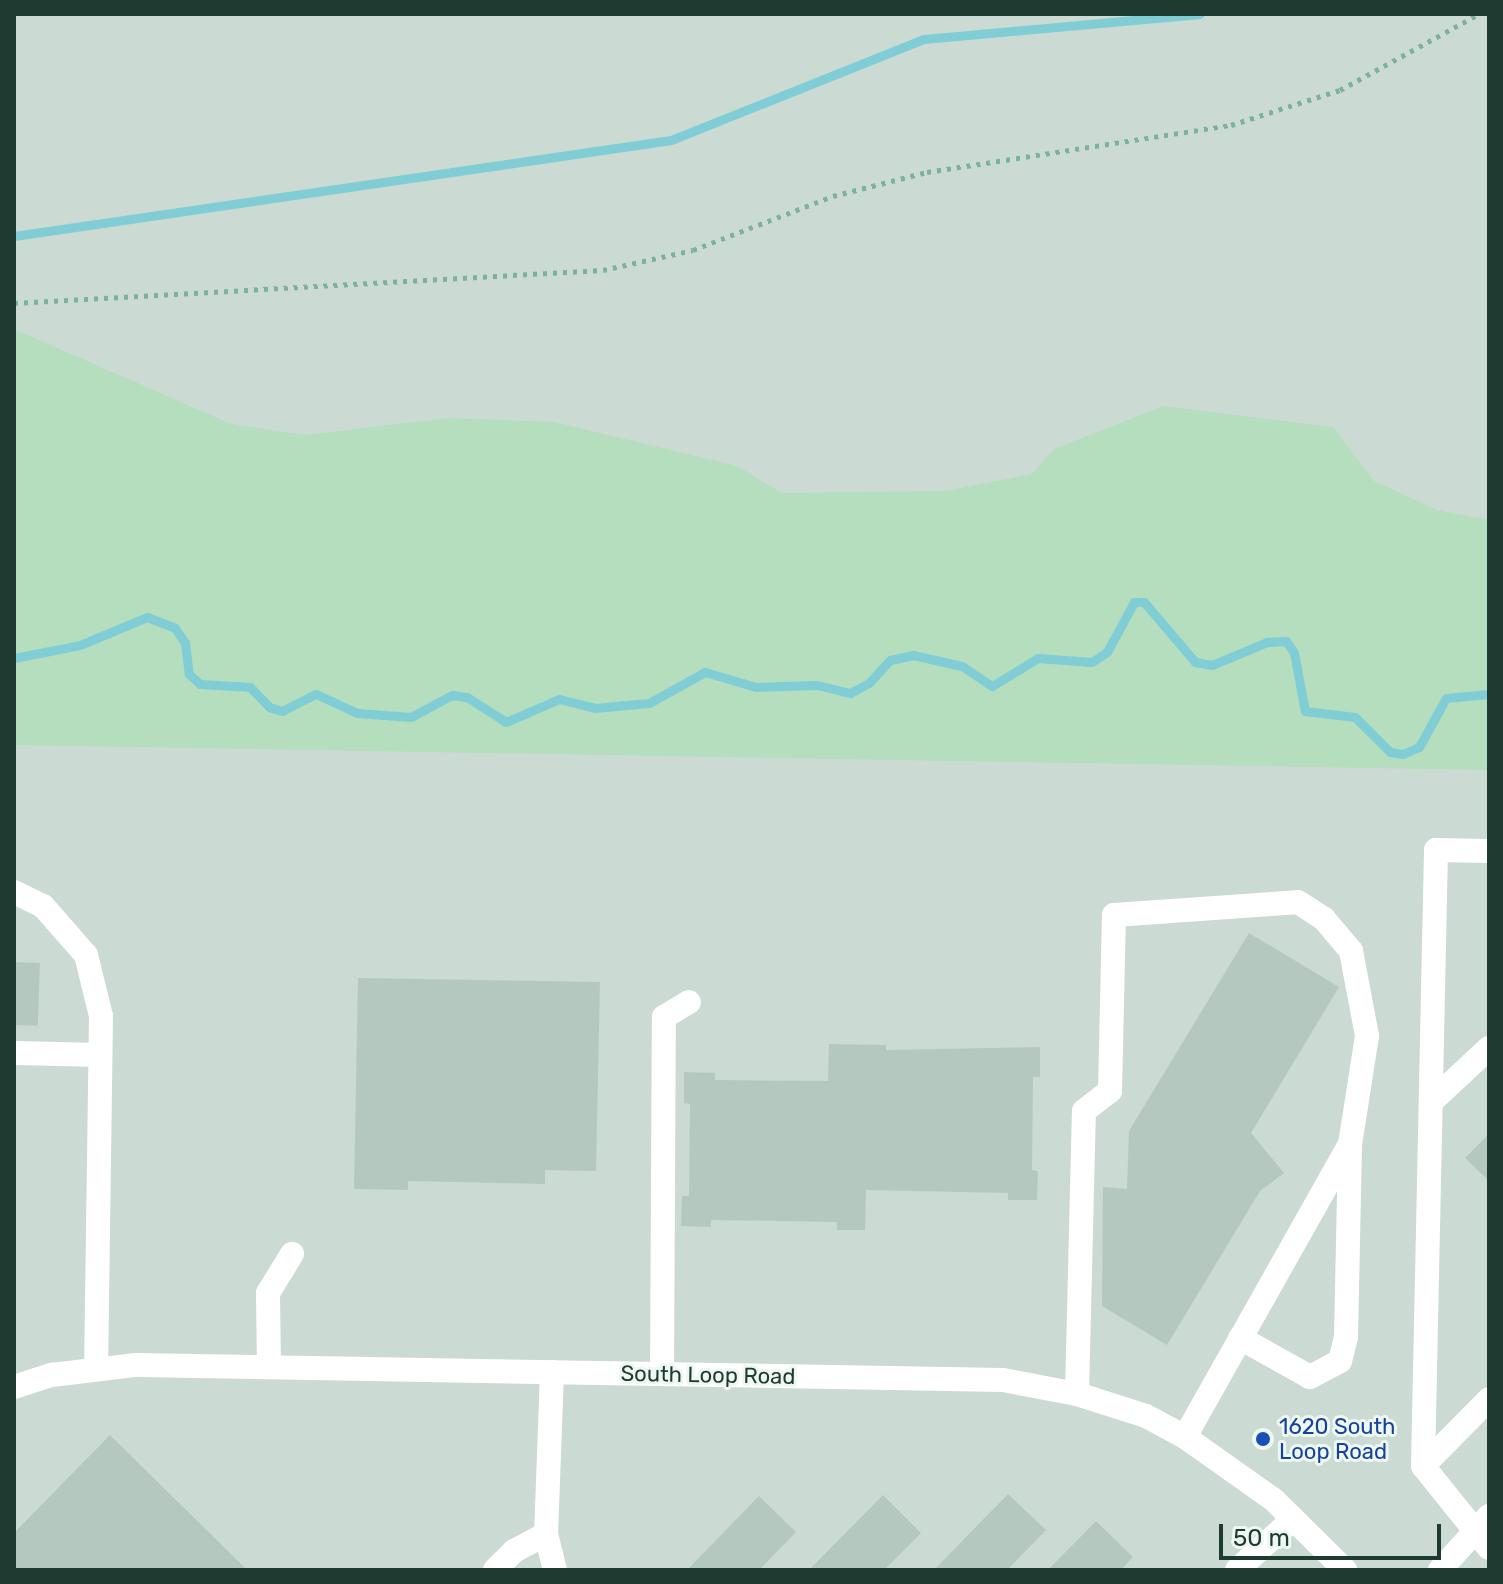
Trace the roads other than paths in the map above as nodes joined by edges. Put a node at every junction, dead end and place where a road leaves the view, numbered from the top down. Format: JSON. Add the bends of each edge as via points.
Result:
{"nodes":[{"id":1,"x":1489,"y":851,"type":"edge"},
{"id":2,"x":14,"y":892,"type":"edge"},
{"id":3,"x":689,"y":1002,"type":"dead end"},
{"id":4,"x":1489,"y":1048,"type":"edge"},
{"id":5,"x":17,"y":1053,"type":"dead end"},
{"id":6,"x":100,"y":1055,"type":"junction"},
{"id":7,"x":1431,"y":1102,"type":"junction"},
{"id":8,"x":1350,"y":1144,"type":"junction"},
{"id":9,"x":292,"y":1254,"type":"dead end"},
{"id":10,"x":1240,"y":1338,"type":"junction"},
{"id":11,"x":269,"y":1367,"type":"junction"},
{"id":12,"x":96,"y":1369,"type":"junction"},
{"id":13,"x":552,"y":1372,"type":"junction"},
{"id":14,"x":662,"y":1374,"type":"junction"},
{"id":15,"x":14,"y":1387,"type":"edge"},
{"id":16,"x":1077,"y":1394,"type":"junction"},
{"id":17,"x":1489,"y":1399,"type":"edge"},
{"id":18,"x":1185,"y":1437,"type":"junction"},
{"id":19,"x":1423,"y":1466,"type":"junction"},
{"id":20,"x":1293,"y":1519,"type":"junction"},
{"id":21,"x":1483,"y":1532,"type":"edge"},
{"id":22,"x":546,"y":1534,"type":"junction"},
{"id":23,"x":495,"y":1570,"type":"edge"},
{"id":24,"x":555,"y":1570,"type":"edge"},
{"id":25,"x":1237,"y":1570,"type":"edge"},
{"id":26,"x":1345,"y":1570,"type":"edge"},
{"id":27,"x":1440,"y":1570,"type":"edge"}],
"edges":[{"from":1,"to":7,"type":"street","via":[[1436,850]]},
{"from":2,"to":6,"type":"street","via":[[53,915],[86,955],[101,1016]]},
{"from":3,"to":14,"type":"street","via":[[664,1017]]},
{"from":4,"to":7,"type":"street"},
{"from":5,"to":6,"type":"street"},
{"from":6,"to":12,"type":"street"},
{"from":7,"to":19,"type":"street"},
{"from":8,"to":10,"type":"street"},
{"from":8,"to":10,"type":"street","via":[[1346,1337],[1340,1361],[1310,1377]]},
{"from":8,"to":16,"type":"street","via":[[1367,1036],[1351,951],[1324,919],[1298,902],[1114,915],[1110,1091],[1084,1111]]},
{"from":9,"to":11,"type":"street","via":[[268,1293]]},
{"from":10,"to":18,"type":"street"},
{"from":11,"to":12,"type":"street","name":"South Loop Road"},
{"from":11,"to":13,"type":"street","name":"South Loop Road"},
{"from":12,"to":15,"type":"street","name":"South Loop Road"},
{"from":13,"to":14,"type":"street","name":"South Loop Road"},
{"from":13,"to":22,"type":"street"},
{"from":14,"to":16,"type":"street","name":"South Loop Road","via":[[1003,1380]]},
{"from":16,"to":18,"type":"street","name":"South Loop Road","via":[[1146,1416]]},
{"from":17,"to":19,"type":"street"},
{"from":18,"to":20,"type":"street","name":"South Loop Road","via":[[1215,1454]]},
{"from":19,"to":21,"type":"street"},
{"from":20,"to":25,"type":"street"},
{"from":20,"to":26,"type":"street","name":"South Loop Road"},
{"from":21,"to":27,"type":"street"},
{"from":22,"to":23,"type":"street","via":[[514,1551]]},
{"from":22,"to":24,"type":"street"}]}
